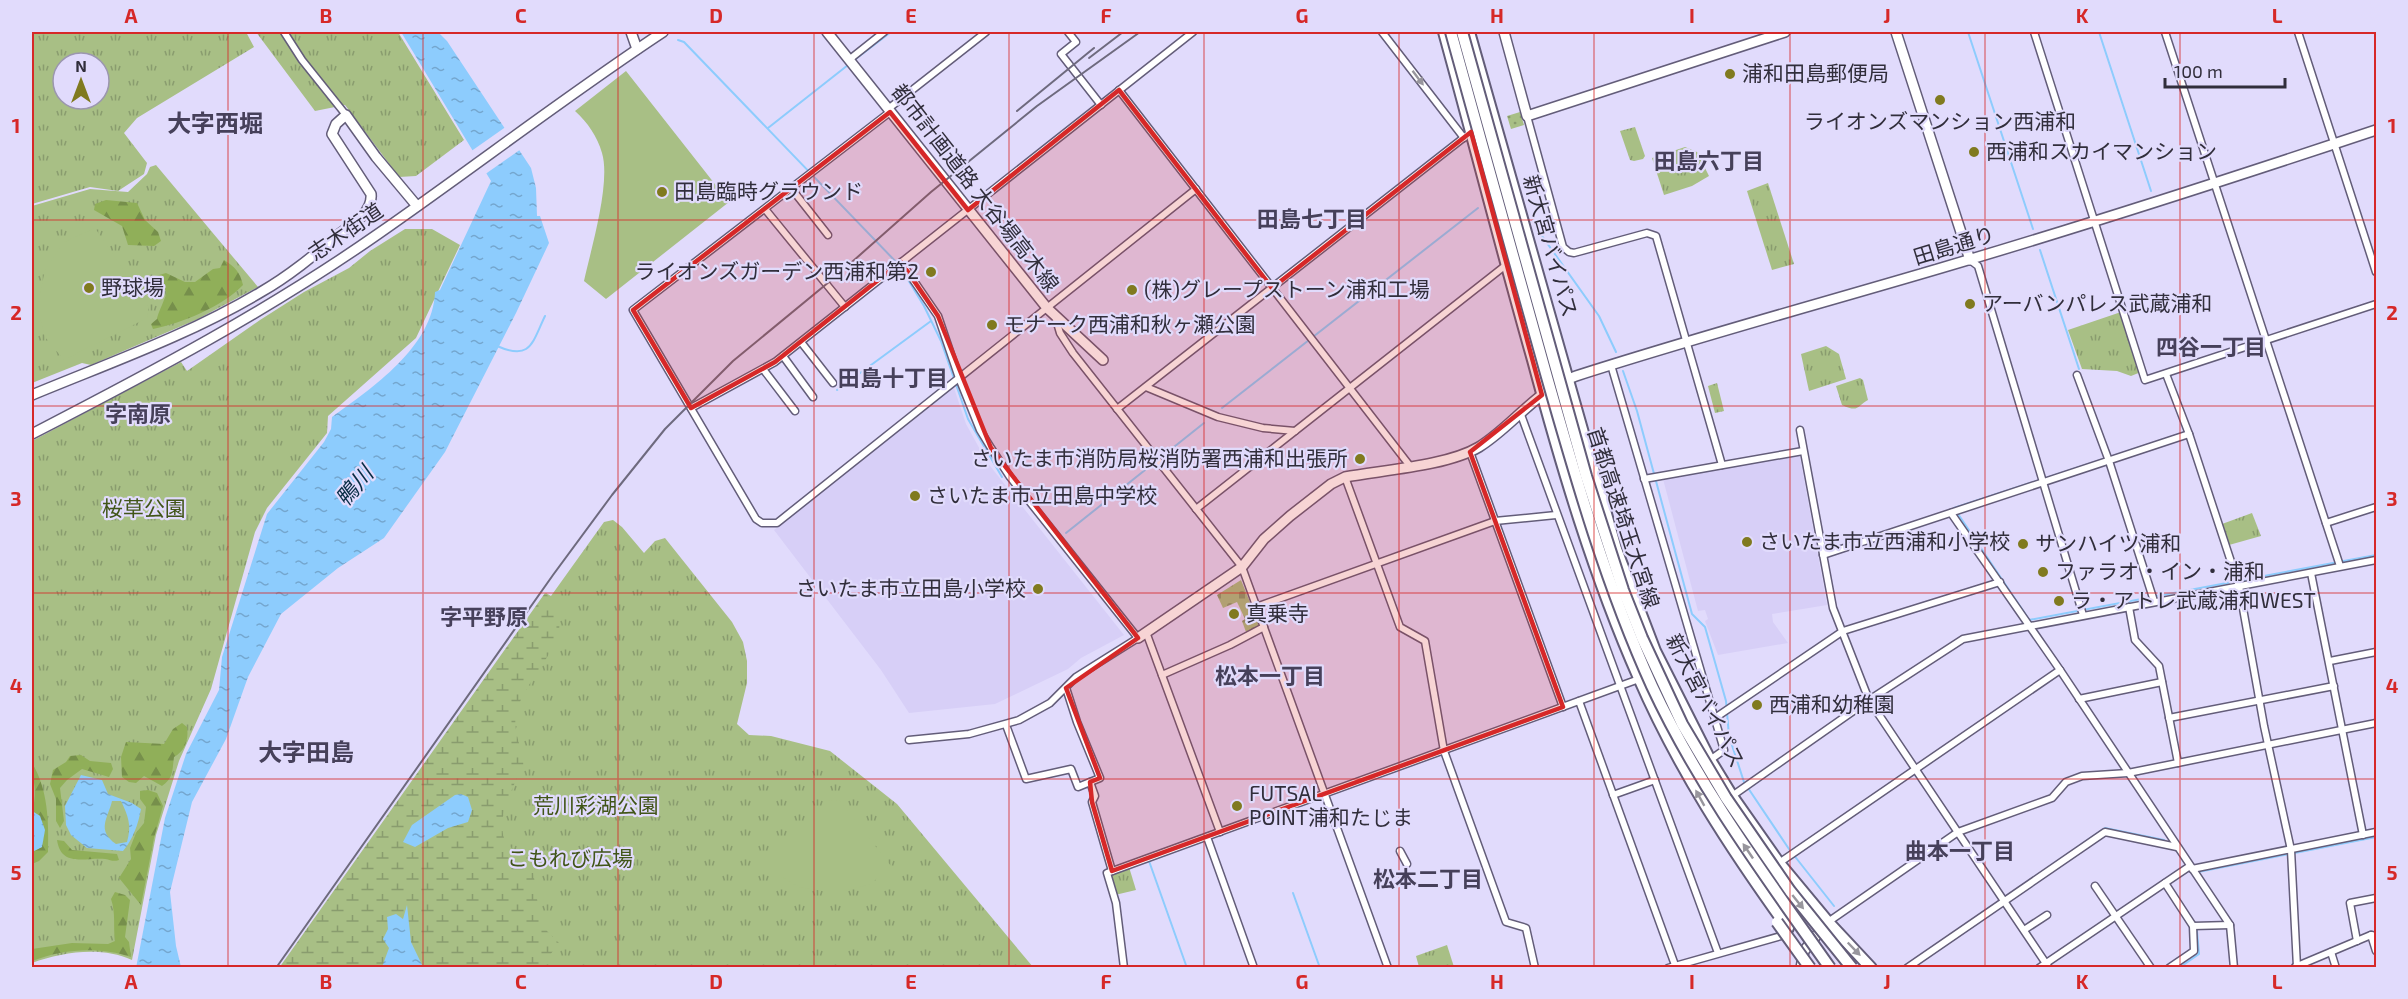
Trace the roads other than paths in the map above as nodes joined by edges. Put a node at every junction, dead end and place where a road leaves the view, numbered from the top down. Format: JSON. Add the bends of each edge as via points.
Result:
{"nodes":[{"id":1,"x":284,"y":32,"type":"edge"},
{"id":2,"x":631,"y":32,"type":"edge"},
{"id":3,"x":663,"y":32,"type":"edge"},
{"id":4,"x":827,"y":32,"type":"edge"},
{"id":5,"x":884,"y":32,"type":"edge"},
{"id":6,"x":986,"y":32,"type":"edge"},
{"id":7,"x":1068,"y":32,"type":"edge"},
{"id":8,"x":1193,"y":32,"type":"edge"},
{"id":9,"x":1382,"y":32,"type":"edge"},
{"id":10,"x":1444,"y":32,"type":"edge"},
{"id":11,"x":1451,"y":32,"type":"edge"},
{"id":12,"x":1462,"y":32,"type":"edge"},
{"id":13,"x":1469,"y":32,"type":"edge"},
{"id":14,"x":1504,"y":32,"type":"edge"},
{"id":15,"x":1785,"y":32,"type":"edge"},
{"id":16,"x":1896,"y":32,"type":"edge"},
{"id":17,"x":2034,"y":32,"type":"edge"},
{"id":18,"x":2165,"y":32,"type":"edge"},
{"id":19,"x":2298,"y":32,"type":"edge"},
{"id":20,"x":637,"y":49,"type":"junction"},
{"id":21,"x":851,"y":61,"type":"junction"},
{"id":22,"x":1119,"y":90,"type":"junction"},
{"id":23,"x":1101,"y":105,"type":"junction"},
{"id":24,"x":889,"y":111,"type":"junction"},
{"id":25,"x":346,"y":114,"type":"junction"},
{"id":26,"x":1527,"y":116,"type":"junction"},
{"id":27,"x":2376,"y":130,"type":"edge"},
{"id":28,"x":1467,"y":135,"type":"junction"},
{"id":29,"x":2334,"y":144,"type":"junction"},
{"id":30,"x":2215,"y":182,"type":"junction"},
{"id":31,"x":791,"y":188,"type":"junction"},
{"id":32,"x":1196,"y":189,"type":"junction"},
{"id":33,"x":417,"y":206,"type":"junction"},
{"id":34,"x":765,"y":209,"type":"junction"},
{"id":35,"x":968,"y":210,"type":"junction"},
{"id":36,"x":2095,"y":222,"type":"junction"},
{"id":37,"x":828,"y":235,"type":"dead end"},
{"id":38,"x":1970,"y":260,"type":"junction"},
{"id":39,"x":901,"y":262,"type":"junction"},
{"id":40,"x":1506,"y":265,"type":"junction"},
{"id":41,"x":2376,"y":272,"type":"edge"},
{"id":42,"x":1272,"y":288,"type":"junction"},
{"id":43,"x":2376,"y":304,"type":"edge"},
{"id":44,"x":845,"y":307,"type":"junction"},
{"id":45,"x":1047,"y":308,"type":"junction"},
{"id":46,"x":1055,"y":316,"type":"junction"},
{"id":47,"x":2267,"y":340,"type":"junction"},
{"id":48,"x":1687,"y":341,"type":"junction"},
{"id":49,"x":801,"y":342,"type":"junction"},
{"id":50,"x":783,"y":356,"type":"junction"},
{"id":51,"x":1103,"y":360,"type":"dead end"},
{"id":52,"x":1611,"y":365,"type":"junction"},
{"id":53,"x":763,"y":369,"type":"junction"},
{"id":54,"x":2166,"y":374,"type":"junction"},
{"id":55,"x":2077,"y":375,"type":"dead end"},
{"id":56,"x":959,"y":379,"type":"junction"},
{"id":57,"x":1567,"y":379,"type":"junction"},
{"id":58,"x":833,"y":383,"type":"dead end"},
{"id":59,"x":1146,"y":387,"type":"junction"},
{"id":60,"x":1350,"y":388,"type":"junction"},
{"id":61,"x":32,"y":395,"type":"edge"},
{"id":62,"x":1542,"y":395,"type":"junction"},
{"id":63,"x":813,"y":397,"type":"dead end"},
{"id":64,"x":691,"y":408,"type":"junction"},
{"id":65,"x":1118,"y":409,"type":"junction"},
{"id":66,"x":795,"y":411,"type":"dead end"},
{"id":67,"x":1519,"y":412,"type":"junction"},
{"id":68,"x":1800,"y":430,"type":"dead end"},
{"id":69,"x":1295,"y":431,"type":"junction"},
{"id":70,"x":32,"y":434,"type":"edge"},
{"id":71,"x":2189,"y":434,"type":"junction"},
{"id":72,"x":1803,"y":451,"type":"junction"},
{"id":73,"x":1470,"y":452,"type":"junction"},
{"id":74,"x":2109,"y":461,"type":"junction"},
{"id":75,"x":1722,"y":465,"type":"junction"},
{"id":76,"x":1410,"y":466,"type":"junction"},
{"id":77,"x":1345,"y":477,"type":"junction"},
{"id":78,"x":1644,"y":479,"type":"junction"},
{"id":79,"x":2043,"y":483,"type":"junction"},
{"id":80,"x":2376,"y":507,"type":"edge"},
{"id":81,"x":1197,"y":509,"type":"junction"},
{"id":82,"x":1951,"y":513,"type":"junction"},
{"id":83,"x":1556,"y":515,"type":"junction"},
{"id":84,"x":1495,"y":521,"type":"junction"},
{"id":85,"x":2326,"y":523,"type":"junction"},
{"id":86,"x":1823,"y":555,"type":"junction"},
{"id":87,"x":2376,"y":560,"type":"edge"},
{"id":88,"x":1377,"y":563,"type":"junction"},
{"id":89,"x":2340,"y":566,"type":"junction"},
{"id":90,"x":1242,"y":567,"type":"junction"},
{"id":91,"x":2312,"y":573,"type":"junction"},
{"id":92,"x":2000,"y":582,"type":"junction"},
{"id":93,"x":2239,"y":586,"type":"junction"},
{"id":94,"x":2154,"y":601,"type":"junction"},
{"id":95,"x":1256,"y":607,"type":"junction"},
{"id":96,"x":2128,"y":607,"type":"junction"},
{"id":97,"x":2083,"y":615,"type":"junction"},
{"id":98,"x":2029,"y":626,"type":"junction"},
{"id":99,"x":1264,"y":627,"type":"junction"},
{"id":100,"x":1843,"y":631,"type":"junction"},
{"id":101,"x":1142,"y":635,"type":"junction"},
{"id":102,"x":2376,"y":652,"type":"edge"},
{"id":103,"x":2330,"y":661,"type":"junction"},
{"id":104,"x":2060,"y":670,"type":"junction"},
{"id":105,"x":1162,"y":675,"type":"junction"},
{"id":106,"x":1639,"y":679,"type":"junction"},
{"id":107,"x":2162,"y":682,"type":"junction"},
{"id":108,"x":1621,"y":686,"type":"junction"},
{"id":109,"x":2334,"y":686,"type":"junction"},
{"id":110,"x":1066,"y":688,"type":"junction"},
{"id":111,"x":2079,"y":699,"type":"junction"},
{"id":112,"x":1869,"y":700,"type":"junction"},
{"id":113,"x":1579,"y":701,"type":"junction"},
{"id":114,"x":2260,"y":701,"type":"junction"},
{"id":115,"x":1563,"y":707,"type":"junction"},
{"id":116,"x":1715,"y":718,"type":"junction"},
{"id":117,"x":2169,"y":718,"type":"junction"},
{"id":118,"x":2376,"y":723,"type":"edge"},
{"id":119,"x":1006,"y":725,"type":"junction"},
{"id":120,"x":2343,"y":730,"type":"junction"},
{"id":121,"x":909,"y":740,"type":"dead end"},
{"id":122,"x":2268,"y":745,"type":"junction"},
{"id":123,"x":1444,"y":751,"type":"junction"},
{"id":124,"x":1710,"y":760,"type":"junction"},
{"id":125,"x":2178,"y":763,"type":"junction"},
{"id":126,"x":1916,"y":769,"type":"junction"},
{"id":127,"x":2128,"y":773,"type":"junction"},
{"id":128,"x":1655,"y":780,"type":"junction"},
{"id":129,"x":1090,"y":782,"type":"junction"},
{"id":130,"x":1325,"y":794,"type":"junction"},
{"id":131,"x":1613,"y":795,"type":"junction"},
{"id":132,"x":1732,"y":796,"type":"junction"},
{"id":133,"x":1220,"y":832,"type":"junction"},
{"id":134,"x":1958,"y":832,"type":"junction"},
{"id":135,"x":2376,"y":832,"type":"edge"},
{"id":136,"x":2362,"y":835,"type":"junction"},
{"id":137,"x":1206,"y":837,"type":"junction"},
{"id":138,"x":2177,"y":847,"type":"junction"},
{"id":139,"x":2291,"y":850,"type":"junction"},
{"id":140,"x":1400,"y":851,"type":"dead end"},
{"id":141,"x":1732,"y":851,"type":"junction"},
{"id":142,"x":1779,"y":863,"type":"junction"},
{"id":143,"x":1407,"y":864,"type":"dead end"},
{"id":144,"x":2191,"y":868,"type":"junction"},
{"id":145,"x":1112,"y":872,"type":"junction"},
{"id":146,"x":2165,"y":883,"type":"junction"},
{"id":147,"x":2095,"y":886,"type":"dead end"},
{"id":148,"x":2376,"y":898,"type":"edge"},
{"id":149,"x":2004,"y":901,"type":"junction"},
{"id":150,"x":2047,"y":915,"type":"dead end"},
{"id":151,"x":2116,"y":915,"type":"junction"},
{"id":152,"x":1828,"y":922,"type":"junction"},
{"id":153,"x":2230,"y":925,"type":"junction"},
{"id":154,"x":2193,"y":926,"type":"junction"},
{"id":155,"x":2024,"y":930,"type":"junction"},
{"id":156,"x":1791,"y":933,"type":"junction"},
{"id":157,"x":2374,"y":935,"type":"edge"},
{"id":158,"x":2357,"y":941,"type":"junction"},
{"id":159,"x":1804,"y":951,"type":"junction"},
{"id":160,"x":2376,"y":951,"type":"edge"},
{"id":161,"x":2331,"y":952,"type":"junction"},
{"id":162,"x":1718,"y":954,"type":"junction"},
{"id":163,"x":1697,"y":959,"type":"junction"},
{"id":164,"x":1675,"y":965,"type":"junction"},
{"id":165,"x":2048,"y":965,"type":"edge"},
{"id":166,"x":2296,"y":967,"type":"edge"},
{"id":167,"x":1124,"y":968,"type":"edge"},
{"id":168,"x":1254,"y":968,"type":"edge"},
{"id":169,"x":1388,"y":968,"type":"edge"},
{"id":170,"x":1535,"y":968,"type":"edge"},
{"id":171,"x":1668,"y":968,"type":"edge"},
{"id":172,"x":1698,"y":968,"type":"edge"},
{"id":173,"x":1801,"y":968,"type":"edge"},
{"id":174,"x":1810,"y":968,"type":"edge"},
{"id":175,"x":1816,"y":968,"type":"edge"},
{"id":176,"x":1830,"y":968,"type":"edge"},
{"id":177,"x":1852,"y":968,"type":"edge"},
{"id":178,"x":1871,"y":968,"type":"edge"},
{"id":179,"x":1907,"y":968,"type":"edge"},
{"id":180,"x":2039,"y":968,"type":"edge"},
{"id":181,"x":2151,"y":968,"type":"edge"},
{"id":182,"x":2169,"y":968,"type":"edge"},
{"id":183,"x":2234,"y":968,"type":"edge"},
{"id":184,"x":2336,"y":968,"type":"edge"}],
"edges":[{"from":1,"to":25,"type":"street"},
{"from":2,"to":20,"type":"street"},
{"from":3,"to":20,"type":"street","name":"志木街道"},
{"from":4,"to":21,"type":"street","name":"都市計画道路 大谷場高木線"},
{"from":5,"to":21,"type":"street"},
{"from":6,"to":24,"type":"street"},
{"from":7,"to":23,"type":"street","via":[[1076,42],[1061,54]]},
{"from":8,"to":22,"type":"street"},
{"from":9,"to":28,"type":"street","one_way":true},
{"from":10,"to":28,"type":"highway"},
{"from":176,"to":11,"type":"highway","name":"首都高速埼玉大宮線","one_way":true,"bridge":true,"via":[[1695,768],[1652,686],[1614,593],[1573,467]]},
{"from":12,"to":177,"type":"highway","name":"首都高速埼玉大宮線","one_way":true,"bridge":true,"via":[[1586,476],[1642,638],[1683,724],[1726,798],[1790,891]]},
{"from":13,"to":57,"type":"highway","name":"新大宮バイパス"},
{"from":14,"to":26,"type":"street"},
{"from":15,"to":26,"type":"street"},
{"from":16,"to":38,"type":"street"},
{"from":17,"to":36,"type":"street"},
{"from":18,"to":30,"type":"street"},
{"from":19,"to":29,"type":"street"},
{"from":20,"to":33,"type":"street","name":"志木街道"},
{"from":21,"to":24,"type":"street","name":"都市計画道路 大谷場高木線"},
{"from":22,"to":23,"type":"street"},
{"from":22,"to":32,"type":"street"},
{"from":23,"to":35,"type":"street"},
{"from":24,"to":31,"type":"street"},
{"from":24,"to":35,"type":"street","name":"都市計画道路 大谷場高木線"},
{"from":25,"to":33,"type":"street"},
{"from":25,"to":61,"type":"street","via":[[332,134],[371,194],[369,205],[359,218],[297,268],[234,307]]},
{"from":26,"to":48,"type":"street","via":[[1563,247],[1574,253],[1647,233],[1654,235]]},
{"from":27,"to":29,"type":"street","name":"田島通り"},
{"from":28,"to":40,"type":"highway"},
{"from":28,"to":42,"type":"street"},
{"from":29,"to":30,"type":"street","name":"田島通り"},
{"from":29,"to":41,"type":"street"},
{"from":30,"to":36,"type":"street","name":"田島通り"},
{"from":30,"to":47,"type":"street"},
{"from":31,"to":34,"type":"street"},
{"from":31,"to":37,"type":"street"},
{"from":32,"to":42,"type":"street"},
{"from":32,"to":45,"type":"street"},
{"from":33,"to":70,"type":"street","name":"志木街道","via":[[243,321]]},
{"from":34,"to":44,"type":"street"},
{"from":34,"to":64,"type":"street","via":[[633,310]]},
{"from":35,"to":39,"type":"street"},
{"from":35,"to":45,"type":"street","name":"都市計画道路 大谷場高木線"},
{"from":36,"to":38,"type":"street","name":"田島通り"},
{"from":36,"to":54,"type":"street","via":[[2145,380]]},
{"from":38,"to":48,"type":"street","name":"田島通り"},
{"from":38,"to":79,"type":"street","via":[[1978,266]]},
{"from":39,"to":44,"type":"street"},
{"from":39,"to":56,"type":"street","via":[[938,316]]},
{"from":40,"to":60,"type":"street"},
{"from":40,"to":62,"type":"highway"},
{"from":42,"to":59,"type":"street"},
{"from":42,"to":60,"type":"street"},
{"from":43,"to":47,"type":"street"},
{"from":44,"to":49,"type":"street"},
{"from":45,"to":46,"type":"street","name":"都市計画道路 大谷場高木線"},
{"from":45,"to":56,"type":"street"},
{"from":46,"to":51,"type":"street","name":"都市計画道路 大谷場高木線"},
{"from":46,"to":65,"type":"street","via":[[1073,353]]},
{"from":47,"to":54,"type":"street"},
{"from":47,"to":85,"type":"street"},
{"from":48,"to":52,"type":"street","name":"田島通り"},
{"from":48,"to":75,"type":"street"},
{"from":49,"to":50,"type":"street"},
{"from":49,"to":58,"type":"street"},
{"from":50,"to":53,"type":"street"},
{"from":50,"to":63,"type":"street"},
{"from":52,"to":57,"type":"street","name":"田島通り"},
{"from":52,"to":78,"type":"street"},
{"from":53,"to":64,"type":"street"},
{"from":53,"to":66,"type":"street"},
{"from":54,"to":71,"type":"street"},
{"from":55,"to":74,"type":"street"},
{"from":56,"to":64,"type":"street","via":[[777,523],[768,524],[756,519]]},
{"from":56,"to":101,"type":"street","via":[[980,430],[1010,477]]},
{"from":57,"to":62,"type":"street","name":"田島通り"},
{"from":57,"to":124,"type":"highway","name":"新大宮バイパス","via":[[1616,549],[1655,651]]},
{"from":59,"to":65,"type":"street"},
{"from":59,"to":69,"type":"street","via":[[1218,417]]},
{"from":60,"to":69,"type":"street"},
{"from":60,"to":76,"type":"street"},
{"from":62,"to":67,"type":"street","name":"田島通り"},
{"from":62,"to":106,"type":"highway","via":[[1592,560]]},
{"from":65,"to":81,"type":"street"},
{"from":67,"to":73,"type":"street","name":"田島通り"},
{"from":67,"to":83,"type":"street"},
{"from":68,"to":72,"type":"street"},
{"from":69,"to":81,"type":"street"},
{"from":71,"to":74,"type":"street"},
{"from":71,"to":93,"type":"street"},
{"from":72,"to":75,"type":"street"},
{"from":72,"to":86,"type":"street"},
{"from":73,"to":76,"type":"street"},
{"from":73,"to":84,"type":"street"},
{"from":74,"to":79,"type":"street"},
{"from":74,"to":94,"type":"street"},
{"from":75,"to":78,"type":"street"},
{"from":76,"to":77,"type":"street"},
{"from":77,"to":88,"type":"street"},
{"from":77,"to":90,"type":"street","via":[[1290,516],[1264,539]]},
{"from":78,"to":116,"type":"street"},
{"from":79,"to":82,"type":"street"},
{"from":79,"to":97,"type":"street"},
{"from":80,"to":85,"type":"street"},
{"from":81,"to":90,"type":"street"},
{"from":82,"to":86,"type":"street"},
{"from":82,"to":92,"type":"street"},
{"from":83,"to":84,"type":"street"},
{"from":83,"to":108,"type":"street"},
{"from":84,"to":88,"type":"street"},
{"from":84,"to":115,"type":"street"},
{"from":85,"to":89,"type":"street"},
{"from":86,"to":100,"type":"street","via":[[1833,608]]},
{"from":87,"to":89,"type":"street"},
{"from":88,"to":95,"type":"street"},
{"from":88,"to":123,"type":"street","via":[[1400,627],[1425,641]]},
{"from":89,"to":91,"type":"street"},
{"from":90,"to":95,"type":"street"},
{"from":90,"to":101,"type":"street"},
{"from":91,"to":93,"type":"street"},
{"from":91,"to":103,"type":"street"},
{"from":92,"to":98,"type":"street"},
{"from":92,"to":100,"type":"street"},
{"from":93,"to":94,"type":"street"},
{"from":93,"to":114,"type":"street"},
{"from":94,"to":96,"type":"street"},
{"from":95,"to":99,"type":"street"},
{"from":96,"to":97,"type":"street"},
{"from":96,"to":107,"type":"street","via":[[2135,640],[2159,666]]},
{"from":97,"to":98,"type":"street"},
{"from":98,"to":104,"type":"street"},
{"from":98,"to":112,"type":"street","via":[[1963,639]]},
{"from":99,"to":105,"type":"street"},
{"from":99,"to":130,"type":"street"},
{"from":100,"to":112,"type":"street"},
{"from":100,"to":116,"type":"street"},
{"from":101,"to":105,"type":"street"},
{"from":101,"to":110,"type":"street","via":[[1076,677]]},
{"from":102,"to":103,"type":"street"},
{"from":103,"to":109,"type":"street"},
{"from":104,"to":111,"type":"street"},
{"from":104,"to":126,"type":"street"},
{"from":105,"to":133,"type":"street"},
{"from":106,"to":108,"type":"street"},
{"from":141,"to":106,"type":"highway","one_way":true,"via":[[1674,751]]},
{"from":107,"to":111,"type":"street"},
{"from":107,"to":117,"type":"street"},
{"from":108,"to":113,"type":"street"},
{"from":108,"to":128,"type":"street"},
{"from":109,"to":114,"type":"street"},
{"from":109,"to":120,"type":"street"},
{"from":110,"to":119,"type":"street","via":[[1050,703]]},
{"from":110,"to":129,"type":"street","via":[[1100,778]]},
{"from":111,"to":127,"type":"street"},
{"from":112,"to":126,"type":"street"},
{"from":112,"to":132,"type":"street"},
{"from":113,"to":115,"type":"street"},
{"from":113,"to":131,"type":"street"},
{"from":114,"to":117,"type":"street"},
{"from":114,"to":122,"type":"street"},
{"from":115,"to":123,"type":"street"},
{"from":116,"to":124,"type":"street","via":[[1724,750]]},
{"from":117,"to":125,"type":"street"},
{"from":118,"to":120,"type":"street"},
{"from":119,"to":121,"type":"street","via":[[969,734]]},
{"from":119,"to":129,"type":"street","via":[[1026,779],[1071,770],[1078,787]]},
{"from":120,"to":122,"type":"street"},
{"from":120,"to":136,"type":"street"},
{"from":122,"to":125,"type":"street"},
{"from":122,"to":139,"type":"street"},
{"from":123,"to":130,"type":"street"},
{"from":123,"to":170,"type":"street","via":[[1506,922],[1526,928]]},
{"from":124,"to":132,"type":"highway","name":"新大宮バイパス"},
{"from":125,"to":127,"type":"street"},
{"from":126,"to":134,"type":"street"},
{"from":126,"to":142,"type":"street"},
{"from":127,"to":134,"type":"street","via":[[2082,776],[2066,782],[2052,798]]},
{"from":127,"to":138,"type":"street"},
{"from":128,"to":131,"type":"street"},
{"from":128,"to":162,"type":"street"},
{"from":129,"to":145,"type":"street"},
{"from":130,"to":133,"type":"street"},
{"from":130,"to":169,"type":"street"},
{"from":131,"to":164,"type":"street"},
{"from":132,"to":142,"type":"highway","name":"新大宮バイパス"},
{"from":133,"to":137,"type":"street"},
{"from":134,"to":149,"type":"street"},
{"from":134,"to":152,"type":"street"},
{"from":135,"to":136,"type":"street"},
{"from":136,"to":139,"type":"street"},
{"from":137,"to":145,"type":"street"},
{"from":137,"to":168,"type":"street"},
{"from":138,"to":144,"type":"street"},
{"from":138,"to":149,"type":"street","via":[[2105,832]]},
{"from":139,"to":144,"type":"street"},
{"from":139,"to":166,"type":"street"},
{"from":140,"to":143,"type":"street"},
{"from":141,"to":156,"type":"highway"},
{"from":141,"to":174,"type":"highway","bridge":true,"via":[[1743,876]]},
{"from":142,"to":152,"type":"highway","name":"新大宮バイパス"},
{"from":144,"to":146,"type":"street"},
{"from":144,"to":153,"type":"street"},
{"from":145,"to":167,"type":"street","via":[[1107,873],[1116,903]]},
{"from":146,"to":151,"type":"street"},
{"from":146,"to":154,"type":"street"},
{"from":147,"to":151,"type":"street"},
{"from":148,"to":158,"type":"street","via":[[2350,903]]},
{"from":149,"to":155,"type":"street"},
{"from":149,"to":179,"type":"street"},
{"from":150,"to":155,"type":"street"},
{"from":151,"to":165,"type":"street"},
{"from":151,"to":181,"type":"street"},
{"from":152,"to":159,"type":"street"},
{"from":152,"to":178,"type":"highway","name":"新大宮バイパス","one_way":true},
{"from":153,"to":154,"type":"street"},
{"from":153,"to":183,"type":"street"},
{"from":154,"to":182,"type":"street","via":[[2194,951]]},
{"from":155,"to":165,"type":"street"},
{"from":156,"to":159,"type":"highway"},
{"from":156,"to":162,"type":"street"},
{"from":157,"to":158,"type":"street"},
{"from":157,"to":160,"type":"street"},
{"from":158,"to":161,"type":"street"},
{"from":159,"to":173,"type":"street"},
{"from":159,"to":175,"type":"highway"},
{"from":161,"to":166,"type":"street"},
{"from":161,"to":184,"type":"street"},
{"from":162,"to":163,"type":"street"},
{"from":163,"to":164,"type":"street"},
{"from":163,"to":172,"type":"street"},
{"from":164,"to":171,"type":"street"},
{"from":165,"to":180,"type":"street"}]}
